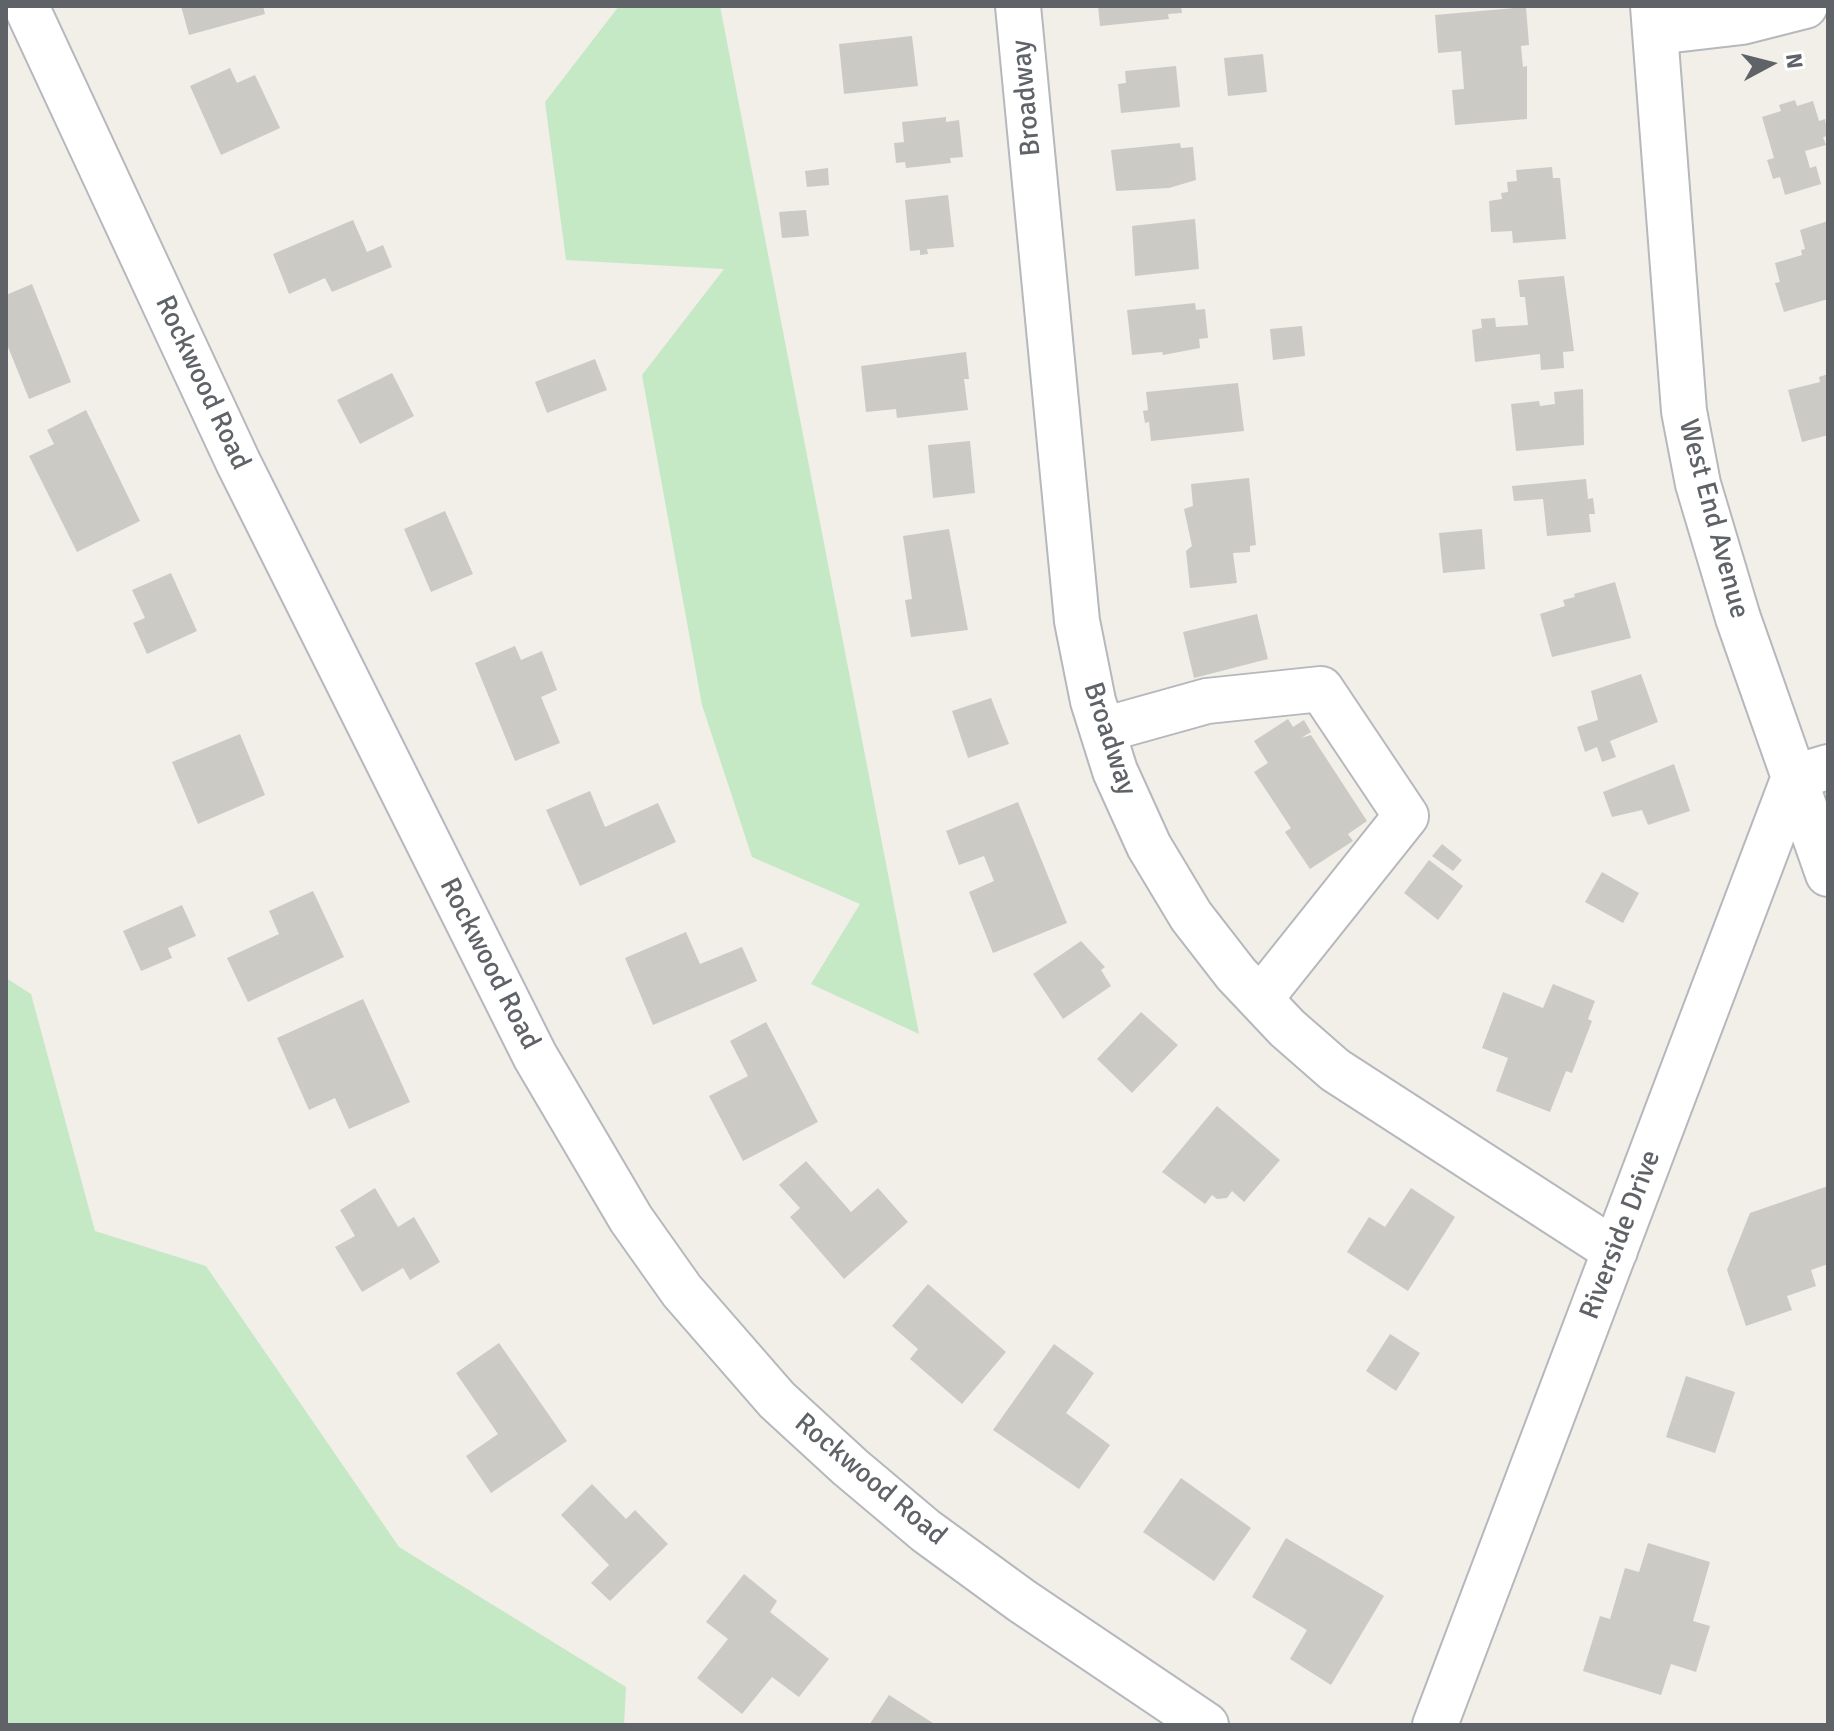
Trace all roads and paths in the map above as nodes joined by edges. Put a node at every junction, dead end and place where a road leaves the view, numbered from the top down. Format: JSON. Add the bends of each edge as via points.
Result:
{"nodes":[{"id":1,"x":26,"y":6,"type":"edge"},
{"id":2,"x":1018,"y":6,"type":"edge"},
{"id":3,"x":1805,"y":6,"type":"edge"},
{"id":4,"x":1654,"y":19,"type":"edge"},
{"id":5,"x":1103,"y":730,"type":"junction"},
{"id":6,"x":1811,"y":772,"type":"edge"},
{"id":7,"x":1828,"y":874,"type":"edge"},
{"id":8,"x":1260,"y":999,"type":"junction"},
{"id":9,"x":1615,"y":1251,"type":"junction"},
{"id":10,"x":1206,"y":1725,"type":"edge"},
{"id":11,"x":1435,"y":1725,"type":"edge"}],
"edges":[{"from":1,"to":10,"type":"street","name":"Rockwood Road","via":[[245,476],[535,1056],[631,1219],[682,1291],[777,1400],[850,1467],[1022,1601]]},
{"from":2,"to":5,"type":"street","name":"Broadway","via":[[1077,621]]},
{"from":3,"to":4,"type":"street","via":[[1742,22]]},
{"from":4,"to":6,"type":"street","name":"West End Avenue","via":[[1684,411],[1698,484],[1738,618]]},
{"from":5,"to":8,"type":"street","name":"Broadway","via":[[1149,846],[1191,916]]},
{"from":5,"to":8,"type":"street","via":[[1207,701],[1321,689],[1406,816]]},
{"from":6,"to":7,"type":"street","name":"West End Avenue"},
{"from":6,"to":9,"type":"street","name":"Riverside Drive"},
{"from":8,"to":9,"type":"street","name":"Broadway","via":[[1335,1070]]},
{"from":9,"to":11,"type":"street","name":"Riverside Drive"}]}
